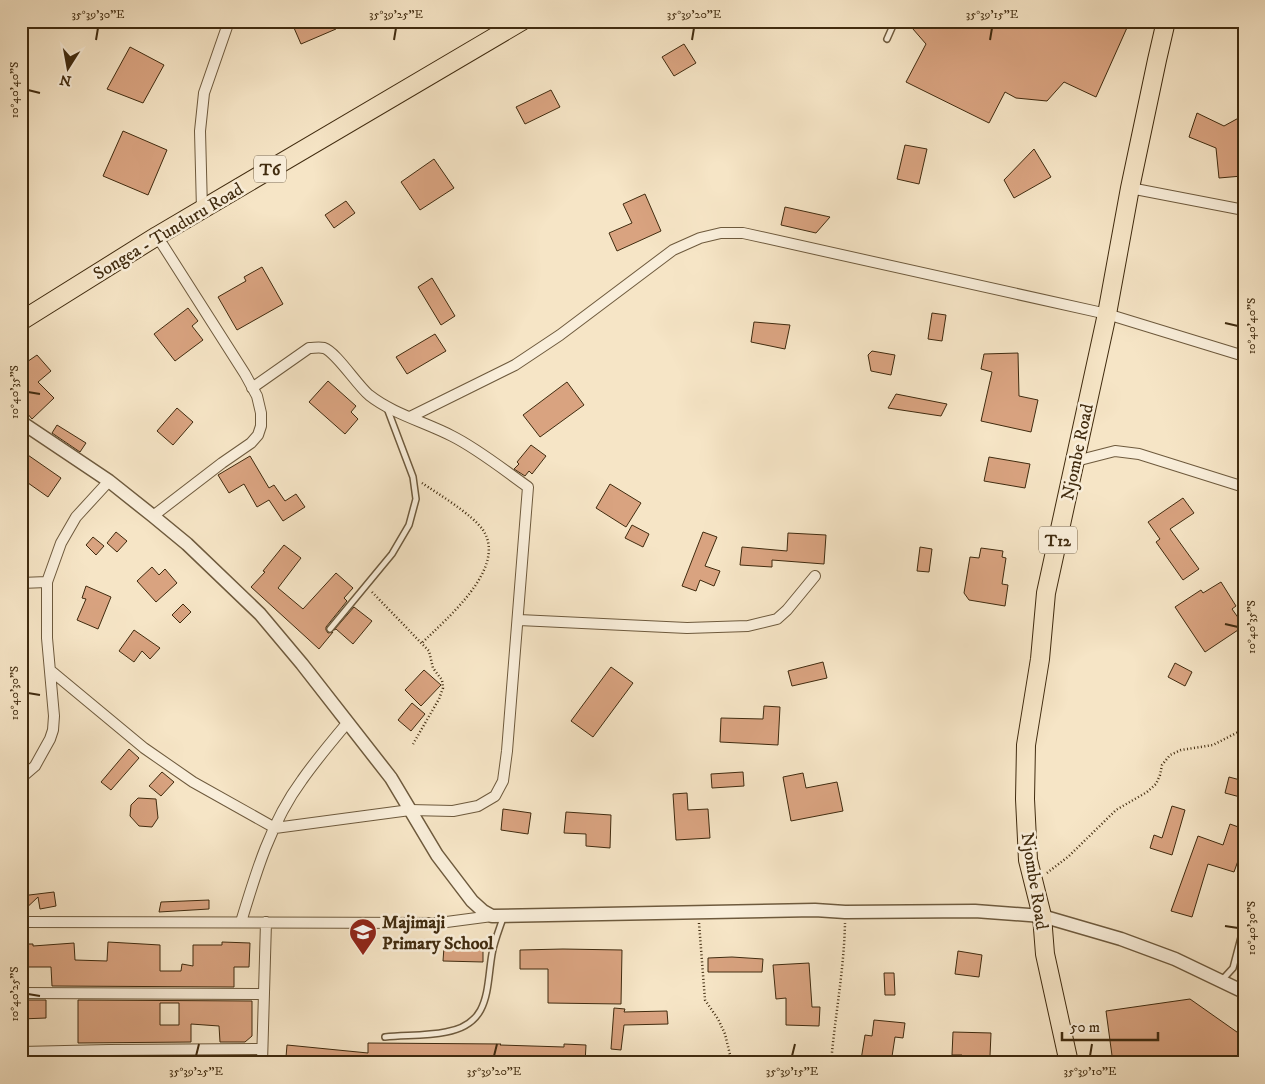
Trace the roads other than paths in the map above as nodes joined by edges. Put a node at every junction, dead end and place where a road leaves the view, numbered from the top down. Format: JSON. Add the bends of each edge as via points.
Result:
{"nodes":[{"id":1,"x":229,"y":21,"type":"edge"},
{"id":2,"x":522,"y":21,"type":"edge"},
{"id":3,"x":895,"y":21,"type":"edge"},
{"id":4,"x":1166,"y":21,"type":"edge"},
{"id":5,"x":887,"y":39,"type":"dead end"},
{"id":6,"x":1130,"y":188,"type":"junction"},
{"id":7,"x":202,"y":210,"type":"junction"},
{"id":8,"x":1244,"y":210,"type":"edge"},
{"id":9,"x":157,"y":236,"type":"junction"},
{"id":10,"x":1107,"y":314,"type":"junction"},
{"id":11,"x":21,"y":321,"type":"edge"},
{"id":12,"x":1244,"y":356,"type":"edge"},
{"id":13,"x":252,"y":388,"type":"junction"},
{"id":14,"x":386,"y":406,"type":"junction"},
{"id":15,"x":410,"y":417,"type":"junction"},
{"id":16,"x":21,"y":422,"type":"edge"},
{"id":17,"x":1076,"y":462,"type":"junction"},
{"id":18,"x":109,"y":481,"type":"junction"},
{"id":19,"x":1244,"y":487,"type":"edge"},
{"id":20,"x":153,"y":516,"type":"junction"},
{"id":21,"x":815,"y":576,"type":"dead end"},
{"id":22,"x":47,"y":582,"type":"junction"},
{"id":23,"x":21,"y":583,"type":"edge"},
{"id":24,"x":519,"y":620,"type":"junction"},
{"id":25,"x":330,"y":629,"type":"dead end"},
{"id":26,"x":50,"y":670,"type":"junction"},
{"id":27,"x":348,"y":722,"type":"junction"},
{"id":28,"x":21,"y":778,"type":"edge"},
{"id":29,"x":410,"y":810,"type":"junction"},
{"id":30,"x":274,"y":828,"type":"junction"},
{"id":31,"x":498,"y":916,"type":"junction"},
{"id":32,"x":1042,"y":916,"type":"junction"},
{"id":33,"x":21,"y":922,"type":"edge"},
{"id":34,"x":242,"y":922,"type":"junction"},
{"id":35,"x":266,"y":922,"type":"junction"},
{"id":36,"x":1244,"y":926,"type":"edge"},
{"id":37,"x":1222,"y":981,"type":"junction"},
{"id":38,"x":1244,"y":992,"type":"edge"},
{"id":39,"x":21,"y":993,"type":"edge"},
{"id":40,"x":263,"y":994,"type":"junction"},
{"id":41,"x":385,"y":1037,"type":"dead end"},
{"id":42,"x":262,"y":1050,"type":"junction"},
{"id":43,"x":21,"y":1052,"type":"edge"},
{"id":44,"x":262,"y":1063,"type":"edge"},
{"id":45,"x":1069,"y":1063,"type":"edge"}],
"edges":[{"from":1,"to":7,"type":"street","via":[[204,93],[200,131]]},
{"from":2,"to":7,"type":"highway","name":"Songea - Tunduru Road","number":"T6"},
{"from":3,"to":5,"type":"lane"},
{"from":4,"to":6,"type":"highway","name":"Njombe Road","number":"T12"},
{"from":6,"to":8,"type":"street"},
{"from":6,"to":10,"type":"highway","name":"Njombe Road","number":"T12"},
{"from":7,"to":9,"type":"highway","name":"Songea - Tunduru Road","number":"T6"},
{"from":9,"to":11,"type":"highway","name":"Songea - Tunduru Road","number":"T6"},
{"from":9,"to":13,"type":"street"},
{"from":10,"to":12,"type":"street"},
{"from":10,"to":15,"type":"street","via":[[744,233],[721,233],[673,250],[515,365]]},
{"from":10,"to":17,"type":"highway","name":"Njombe Road","number":"T12"},
{"from":13,"to":14,"type":"street","via":[[309,348],[318,347],[331,352],[369,395]]},
{"from":13,"to":20,"type":"street","via":[[262,412],[258,435]]},
{"from":14,"to":15,"type":"street"},
{"from":14,"to":25,"type":"lane","via":[[413,477],[416,498],[409,525],[392,554]]},
{"from":15,"to":24,"type":"street","via":[[453,436],[528,487]]},
{"from":16,"to":18,"type":"street"},
{"from":17,"to":19,"type":"street","via":[[1114,452],[1139,454]]},
{"from":17,"to":32,"type":"highway","name":"Njombe Road","number":"T12","via":[[1046,593],[1040,659],[1026,745],[1028,860]]},
{"from":18,"to":20,"type":"street"},
{"from":18,"to":22,"type":"street","via":[[76,517],[61,543]]},
{"from":20,"to":27,"type":"street","via":[[260,614]]},
{"from":21,"to":24,"type":"street","via":[[777,619],[756,625],[687,628]]},
{"from":22,"to":23,"type":"street"},
{"from":22,"to":26,"type":"street"},
{"from":24,"to":29,"type":"street","via":[[503,781],[494,796],[478,806],[453,811]]},
{"from":26,"to":28,"type":"street","via":[[53,730],[35,766]]},
{"from":26,"to":30,"type":"street","via":[[144,748],[193,782]]},
{"from":27,"to":29,"type":"street"},
{"from":27,"to":30,"type":"street","via":[[301,781]]},
{"from":29,"to":30,"type":"street"},
{"from":29,"to":31,"type":"street","via":[[437,855],[472,901],[483,911]]},
{"from":30,"to":34,"type":"street","via":[[258,867]]},
{"from":31,"to":32,"type":"street","via":[[816,910],[975,911]]},
{"from":31,"to":35,"type":"street","via":[[439,923]]},
{"from":31,"to":41,"type":"lane","via":[[486,997],[476,1016],[465,1025],[447,1032]]},
{"from":32,"to":37,"type":"street","via":[[1121,939]]},
{"from":32,"to":45,"type":"highway","name":"Njombe Road","number":"T12","via":[[1045,954]]},
{"from":33,"to":34,"type":"street"},
{"from":34,"to":35,"type":"street"},
{"from":35,"to":40,"type":"street"},
{"from":36,"to":37,"type":"lane","via":[[1233,968]]},
{"from":37,"to":38,"type":"street"},
{"from":39,"to":40,"type":"street"},
{"from":40,"to":42,"type":"street"},
{"from":42,"to":43,"type":"street"},
{"from":42,"to":44,"type":"street"}]}
